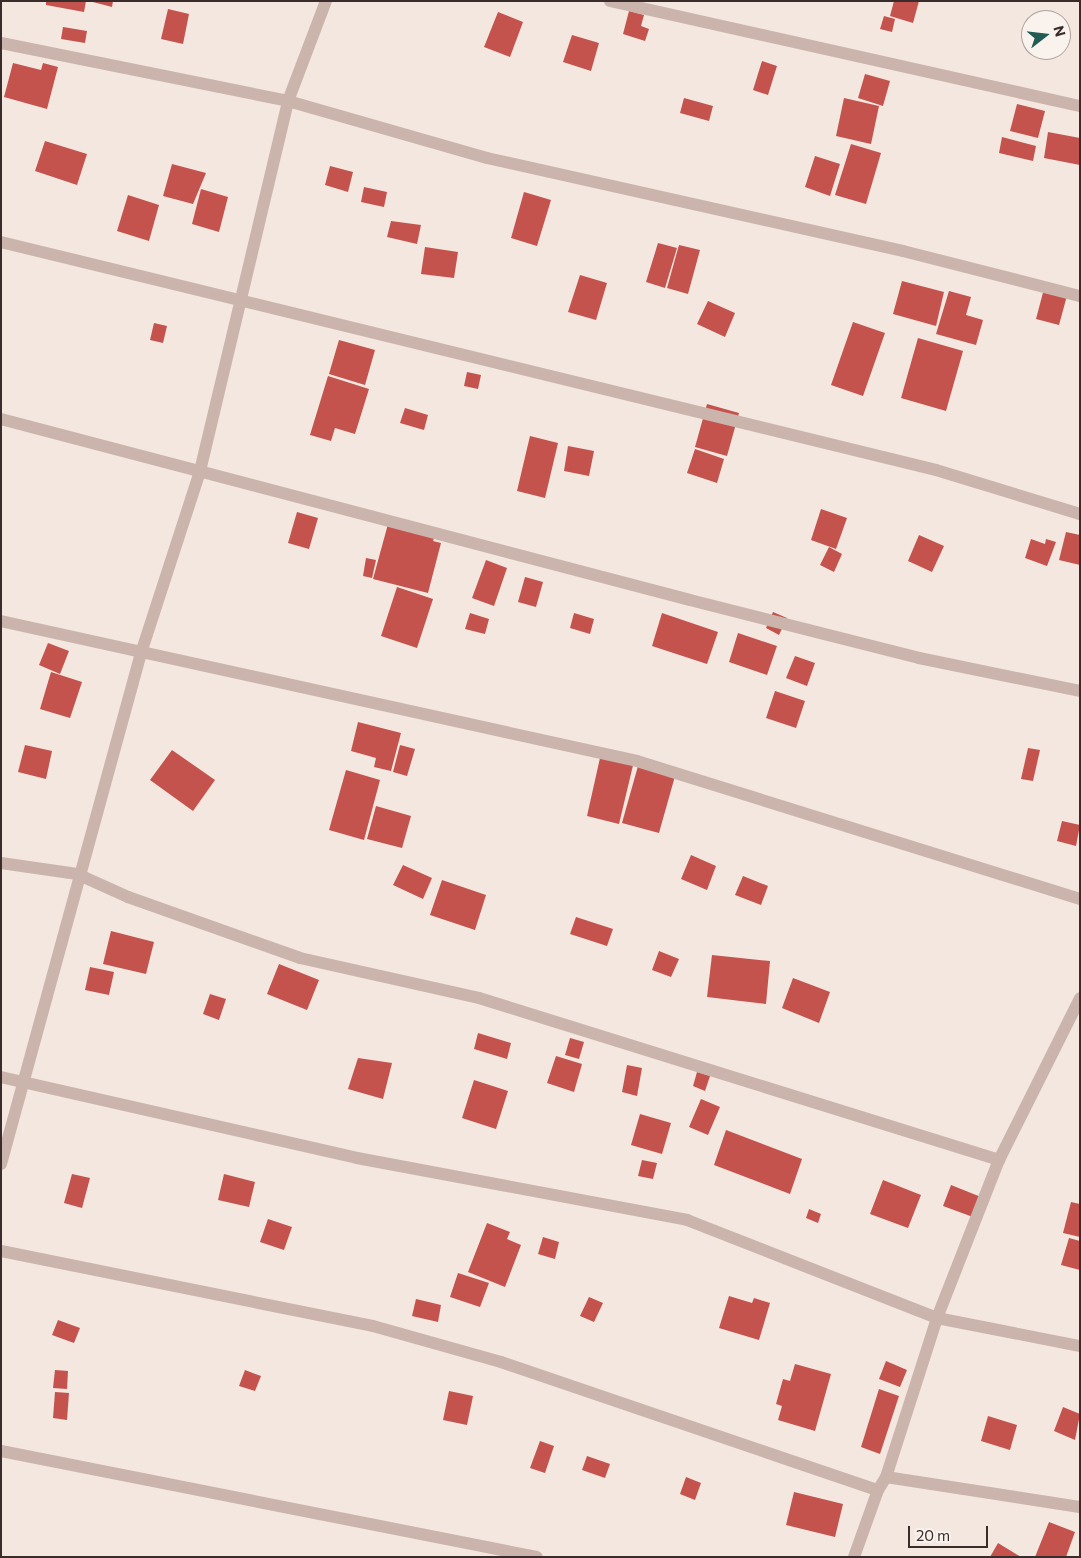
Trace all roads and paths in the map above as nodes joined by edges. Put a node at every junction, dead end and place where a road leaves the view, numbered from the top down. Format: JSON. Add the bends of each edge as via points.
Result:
{"nodes":[{"id":1,"x":326,"y":1,"type":"edge"},
{"id":2,"x":610,"y":1,"type":"edge"},
{"id":3,"x":1,"y":43,"type":"edge"},
{"id":4,"x":288,"y":101,"type":"junction"},
{"id":5,"x":1080,"y":106,"type":"edge"},
{"id":6,"x":1,"y":242,"type":"edge"},
{"id":7,"x":1080,"y":296,"type":"edge"},
{"id":8,"x":239,"y":299,"type":"junction"},
{"id":9,"x":1,"y":419,"type":"edge"},
{"id":10,"x":200,"y":471,"type":"junction"},
{"id":11,"x":1080,"y":514,"type":"edge"},
{"id":12,"x":1,"y":621,"type":"edge"},
{"id":13,"x":140,"y":652,"type":"junction"},
{"id":14,"x":1080,"y":691,"type":"edge"},
{"id":15,"x":1,"y":863,"type":"edge"},
{"id":16,"x":77,"y":874,"type":"junction"},
{"id":17,"x":1080,"y":898,"type":"edge"},
{"id":18,"x":1080,"y":998,"type":"edge"},
{"id":19,"x":1,"y":1076,"type":"edge"},
{"id":20,"x":26,"y":1083,"type":"junction"},
{"id":21,"x":999,"y":1160,"type":"junction"},
{"id":22,"x":1,"y":1164,"type":"edge"},
{"id":23,"x":1,"y":1251,"type":"edge"},
{"id":24,"x":937,"y":1318,"type":"junction"},
{"id":25,"x":1080,"y":1346,"type":"edge"},
{"id":26,"x":1,"y":1451,"type":"edge"},
{"id":27,"x":886,"y":1477,"type":"junction"},
{"id":28,"x":878,"y":1490,"type":"junction"},
{"id":29,"x":1080,"y":1507,"type":"edge"},
{"id":30,"x":537,"y":1557,"type":"edge"},
{"id":31,"x":854,"y":1557,"type":"edge"}],
"edges":[{"from":1,"to":4,"type":"street"},
{"from":2,"to":5,"type":"street"},
{"from":3,"to":4,"type":"street"},
{"from":4,"to":7,"type":"street","via":[[487,158],[903,251]]},
{"from":4,"to":8,"type":"street"},
{"from":6,"to":8,"type":"street"},
{"from":8,"to":10,"type":"street"},
{"from":8,"to":11,"type":"street","via":[[936,470]]},
{"from":9,"to":10,"type":"street"},
{"from":10,"to":13,"type":"street"},
{"from":10,"to":14,"type":"street","via":[[486,549],[909,655]]},
{"from":12,"to":13,"type":"street"},
{"from":13,"to":16,"type":"street"},
{"from":13,"to":17,"type":"street","via":[[637,761]]},
{"from":15,"to":16,"type":"street"},
{"from":16,"to":20,"type":"street"},
{"from":16,"to":21,"type":"street","via":[[128,897],[300,958],[479,998]]},
{"from":18,"to":21,"type":"street"},
{"from":19,"to":20,"type":"street"},
{"from":20,"to":22,"type":"street"},
{"from":20,"to":24,"type":"street","via":[[357,1158],[687,1220]]},
{"from":21,"to":24,"type":"street"},
{"from":23,"to":28,"type":"street","via":[[373,1326],[501,1362]]},
{"from":24,"to":25,"type":"street"},
{"from":24,"to":27,"type":"street"},
{"from":26,"to":30,"type":"street"},
{"from":27,"to":28,"type":"street"},
{"from":27,"to":29,"type":"street"},
{"from":28,"to":31,"type":"street"}]}
